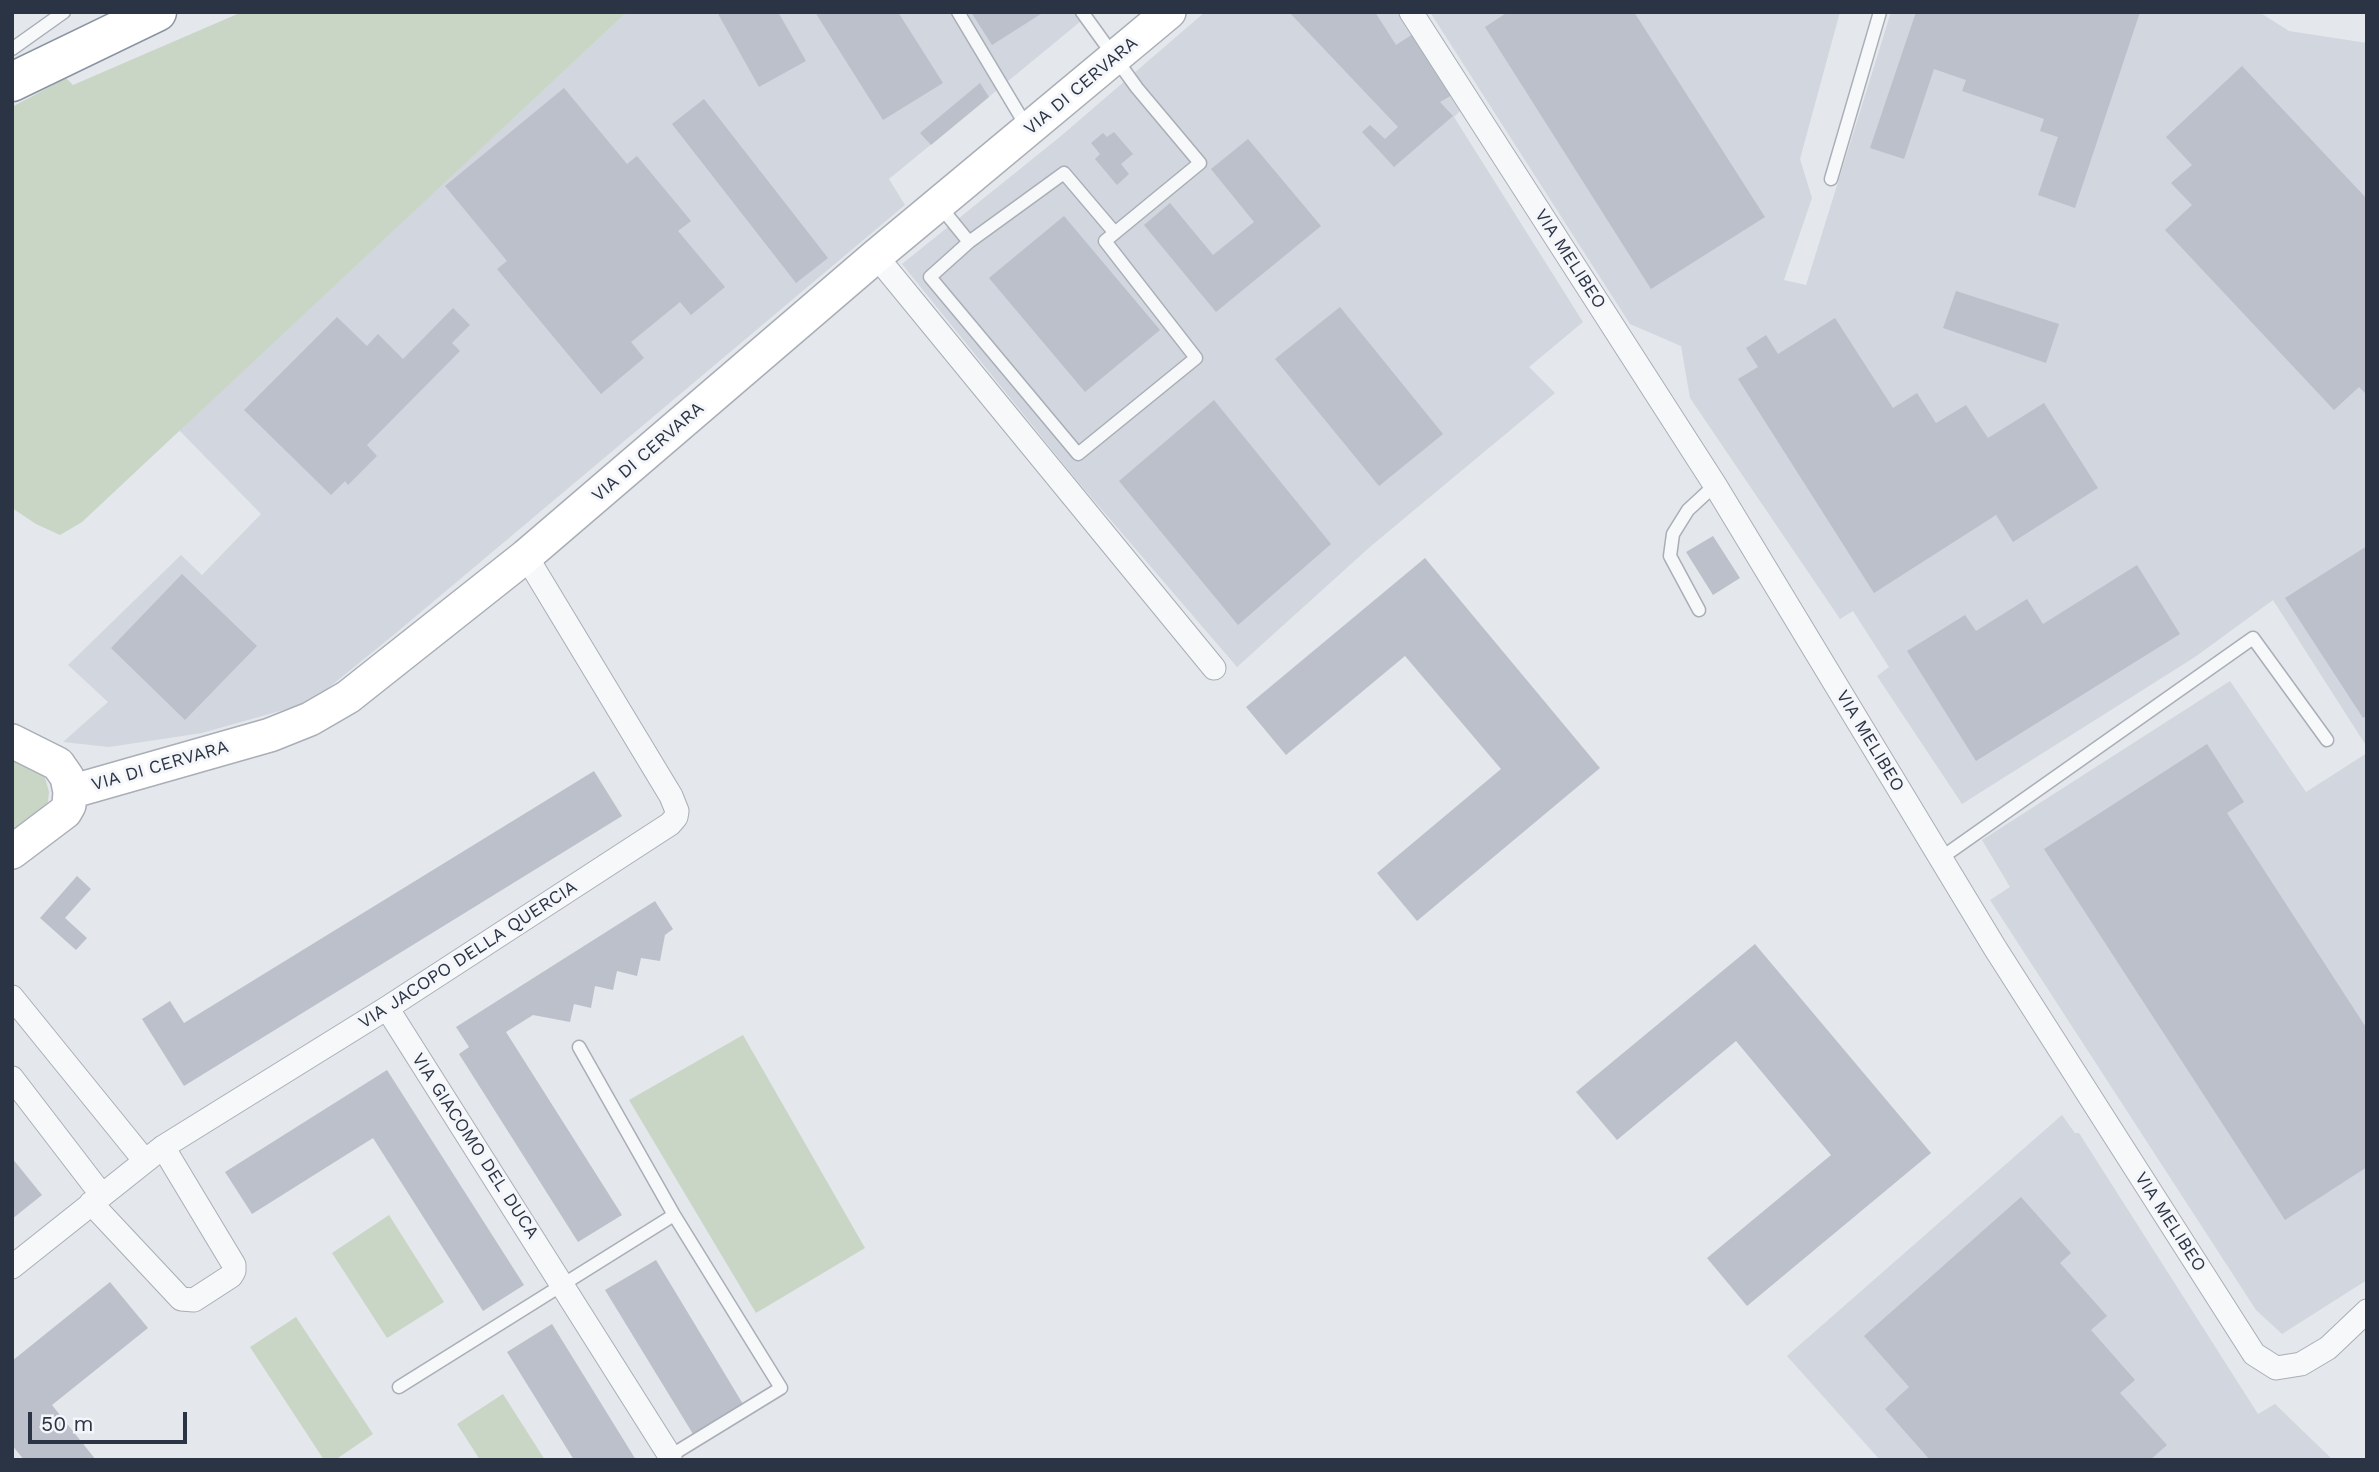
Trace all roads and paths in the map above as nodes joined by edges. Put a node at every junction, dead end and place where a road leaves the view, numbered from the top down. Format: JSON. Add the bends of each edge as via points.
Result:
{"nodes":[{"id":1,"x":64,"y":12,"type":"edge"},
{"id":2,"x":157,"y":12,"type":"edge"},
{"id":3,"x":958,"y":12,"type":"edge"},
{"id":4,"x":1082,"y":12,"type":"edge"},
{"id":5,"x":1169,"y":12,"type":"edge"},
{"id":6,"x":1411,"y":12,"type":"edge"},
{"id":7,"x":1880,"y":12,"type":"edge"},
{"id":8,"x":12,"y":48,"type":"edge"},
{"id":9,"x":1114,"y":58,"type":"junction"},
{"id":10,"x":12,"y":82,"type":"edge"},
{"id":11,"x":1028,"y":130,"type":"junction"},
{"id":12,"x":1831,"y":179,"type":"dead end"},
{"id":13,"x":938,"y":205,"type":"junction"},
{"id":14,"x":1115,"y":233,"type":"junction"},
{"id":15,"x":970,"y":242,"type":"junction"},
{"id":16,"x":877,"y":256,"type":"junction"},
{"id":17,"x":1715,"y":485,"type":"junction"},
{"id":18,"x":526,"y":556,"type":"junction"},
{"id":19,"x":1699,"y":610,"type":"dead end"},
{"id":20,"x":1214,"y":668,"type":"dead end"},
{"id":21,"x":12,"y":740,"type":"edge"},
{"id":22,"x":2327,"y":740,"type":"dead end"},
{"id":23,"x":70,"y":792,"type":"junction"},
{"id":24,"x":12,"y":852,"type":"edge"},
{"id":25,"x":1941,"y":858,"type":"junction"},
{"id":26,"x":12,"y":997,"type":"edge"},
{"id":27,"x":387,"y":1008,"type":"junction"},
{"id":28,"x":579,"y":1047,"type":"dead end"},
{"id":29,"x":12,"y":1078,"type":"edge"},
{"id":30,"x":154,"y":1154,"type":"junction"},
{"id":31,"x":96,"y":1199,"type":"junction"},
{"id":32,"x":674,"y":1215,"type":"junction"},
{"id":33,"x":12,"y":1267,"type":"edge"},
{"id":34,"x":563,"y":1284,"type":"junction"},
{"id":35,"x":2367,"y":1311,"type":"edge"},
{"id":36,"x":400,"y":1387,"type":"dead end"},
{"id":37,"x":670,"y":1456,"type":"joint"}],
"edges":[{"from":1,"to":8,"type":"lane"},
{"from":2,"to":10,"type":"highway"},
{"from":3,"to":11,"type":"lane"},
{"from":4,"to":9,"type":"lane"},
{"from":5,"to":9,"type":"street","name":"VIA DI CERVARA"},
{"from":6,"to":17,"type":"street","name":"VIA MELIBEO"},
{"from":7,"to":12,"type":"lane"},
{"from":9,"to":11,"type":"street","name":"VIA DI CERVARA"},
{"from":9,"to":14,"type":"lane","via":[[1200,163]]},
{"from":11,"to":13,"type":"street","name":"VIA DI CERVARA"},
{"from":13,"to":15,"type":"lane"},
{"from":13,"to":16,"type":"street","name":"VIA DI CERVARA"},
{"from":14,"to":15,"type":"lane","via":[[1064,173]]},
{"from":14,"to":15,"type":"lane","via":[[1105,241],[1196,358],[1078,454],[930,277]]},
{"from":16,"to":18,"type":"street","name":"VIA DI CERVARA"},
{"from":16,"to":20,"type":"street"},
{"from":17,"to":19,"type":"lane","via":[[1688,510],[1673,534],[1670,556]]},
{"from":17,"to":25,"type":"street","name":"VIA MELIBEO"},
{"from":18,"to":23,"type":"street","name":"VIA DI CERVARA","via":[[348,697],[310,719],[270,735]]},
{"from":18,"to":27,"type":"street","name":"VIA JACOPO DELLA QUERCIA","via":[[671,796],[676,817]]},
{"from":21,"to":23,"type":"street","name":"VIA DI CERVARA","via":[[58,764]]},
{"from":22,"to":25,"type":"lane","via":[[2253,638]]},
{"from":23,"to":24,"type":"street","name":"VIA DI CERVARA","via":[[65,813]]},
{"from":25,"to":35,"type":"street","name":"VIA MELIBEO","via":[[2254,1354],[2276,1368],[2301,1364],[2328,1348]]},
{"from":26,"to":30,"type":"street"},
{"from":27,"to":30,"type":"street","name":"VIA JACOPO DELLA QUERCIA"},
{"from":27,"to":34,"type":"street","name":"VIA GIACOMO DEL DUCA"},
{"from":28,"to":32,"type":"lane","name":"VIA GIACOMO DEL DUCA"},
{"from":29,"to":31,"type":"street"},
{"from":30,"to":31,"type":"street","name":"VIA JACOPO DELLA QUERCIA"},
{"from":30,"to":31,"type":"street","via":[[234,1265],[231,1276],[194,1300],[181,1299]]},
{"from":31,"to":33,"type":"street","name":"VIA JACOPO DELLA QUERCIA"},
{"from":32,"to":34,"type":"lane"},
{"from":32,"to":37,"type":"lane","name":"VIA GIACOMO DEL DUCA","via":[[781,1388]]},
{"from":34,"to":36,"type":"lane"},
{"from":34,"to":37,"type":"street","name":"VIA GIACOMO DEL DUCA"}]}
